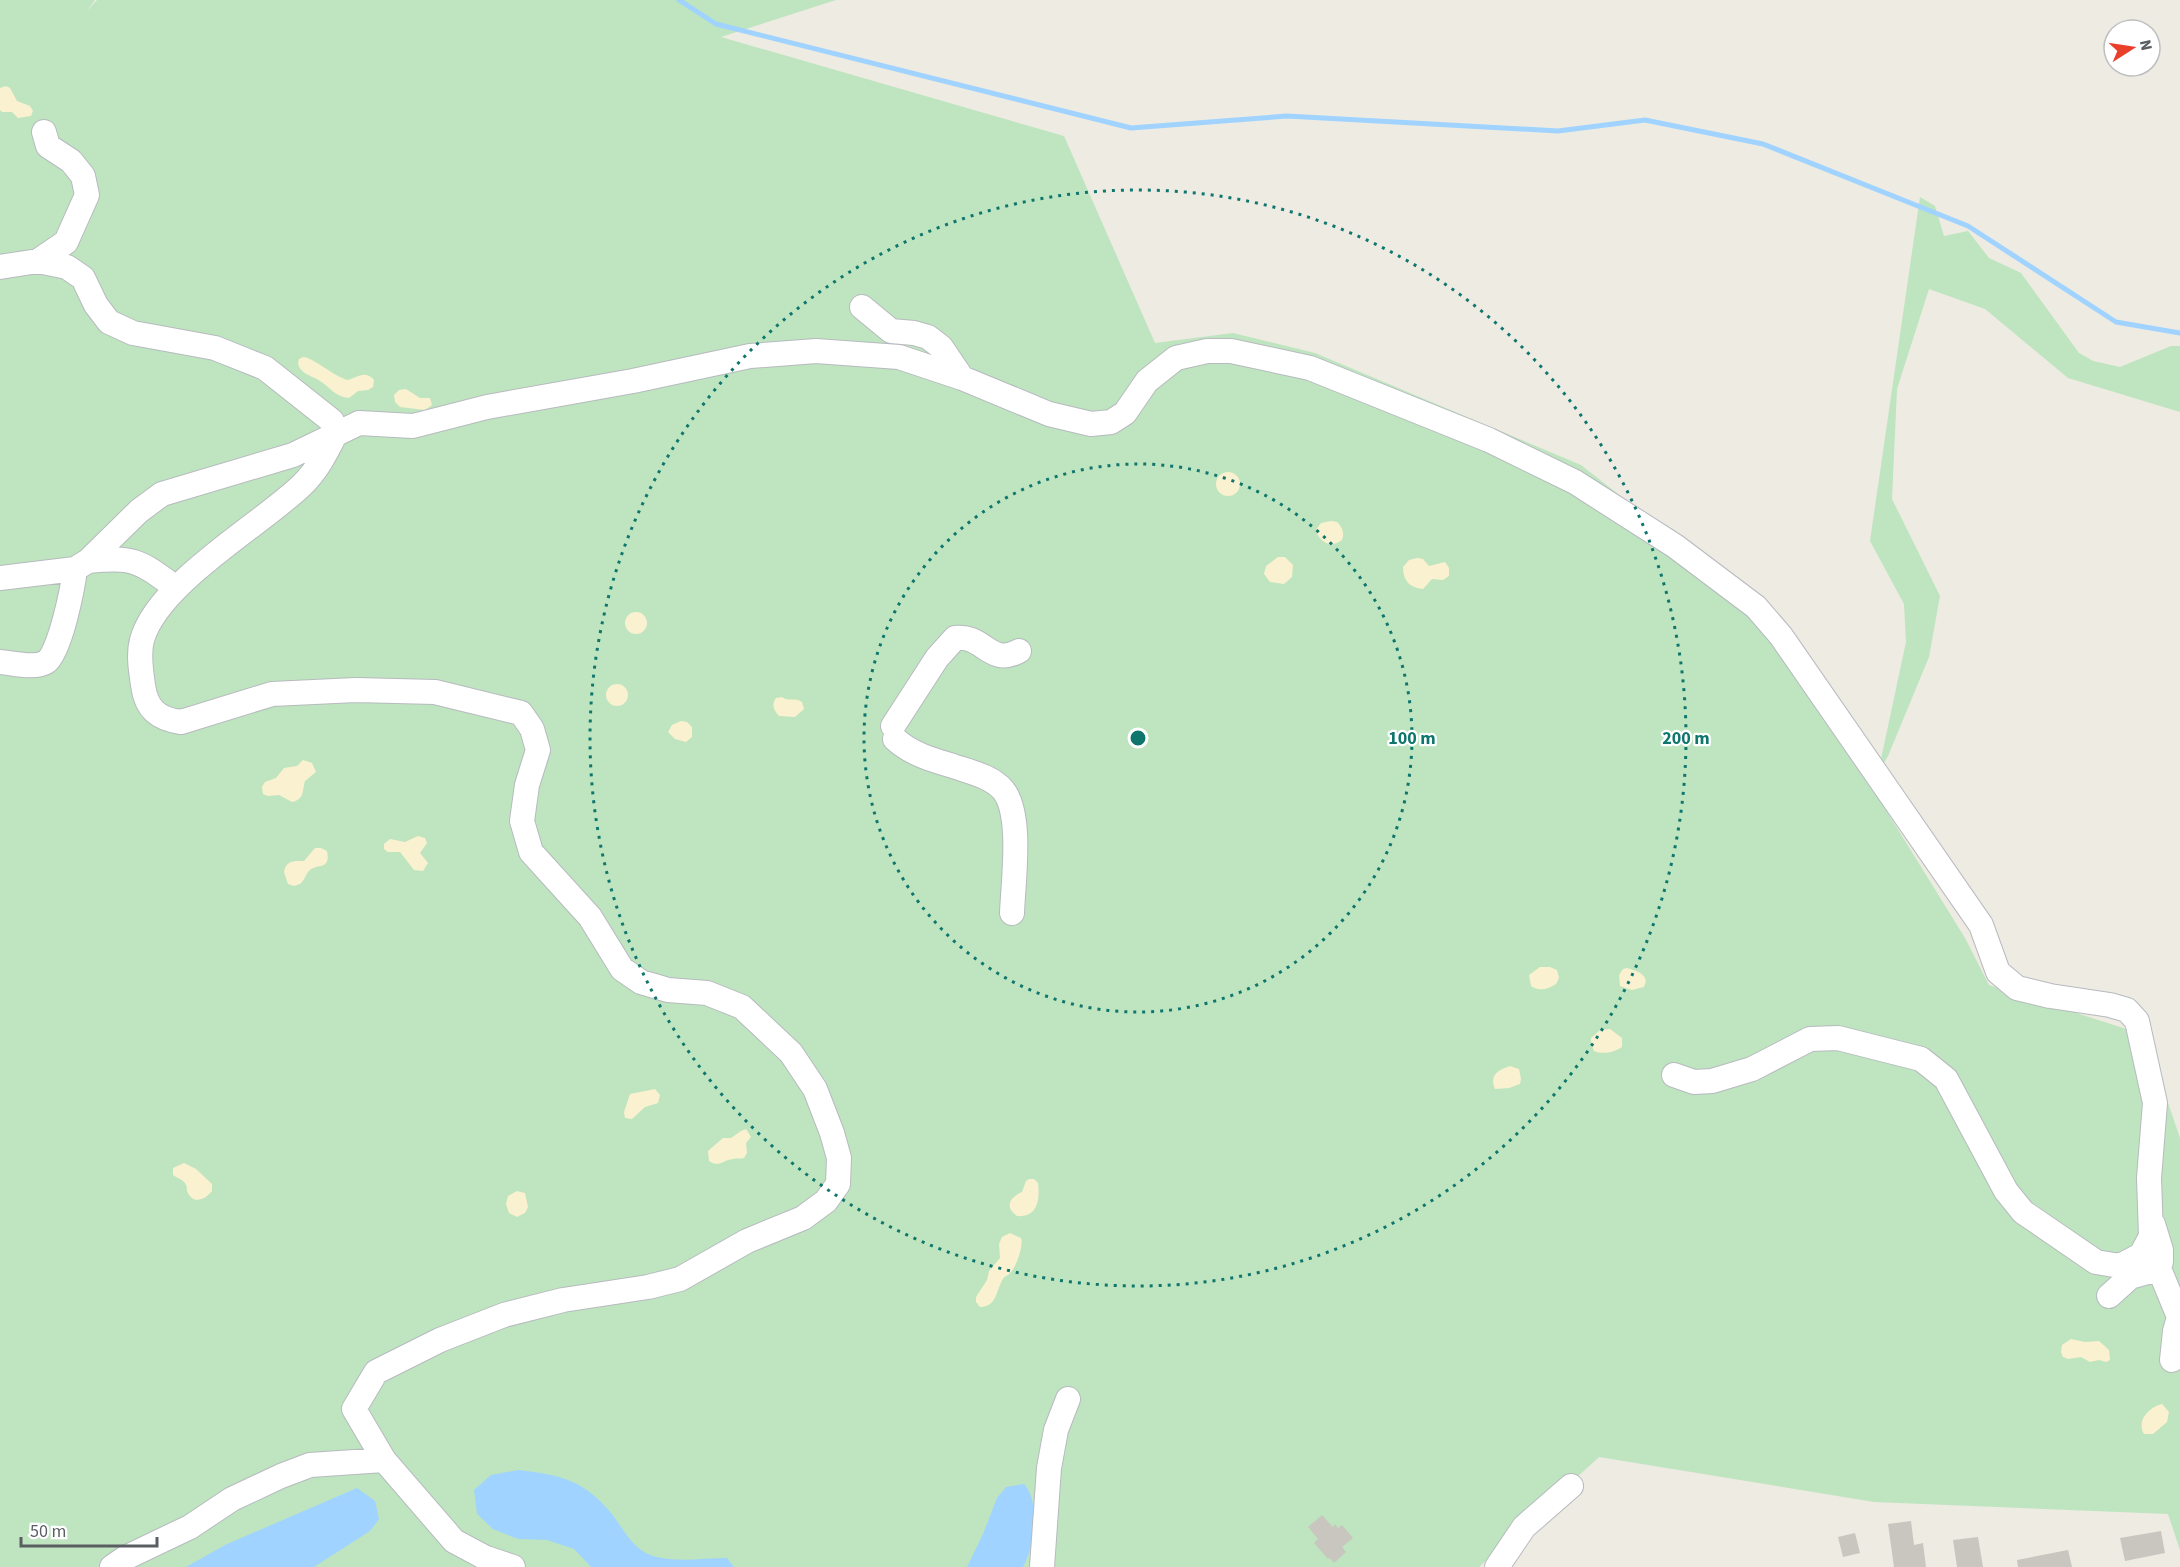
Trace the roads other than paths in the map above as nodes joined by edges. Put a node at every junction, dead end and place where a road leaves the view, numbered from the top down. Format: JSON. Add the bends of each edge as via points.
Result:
{"nodes":[{"id":1,"x":44,"y":132,"type":"dead end"},
{"id":2,"x":38,"y":261,"type":"junction"},
{"id":3,"x":0,"y":267,"type":"edge"},
{"id":4,"x":862,"y":307,"type":"dead end"},
{"id":5,"x":962,"y":378,"type":"junction"},
{"id":6,"x":336,"y":433,"type":"junction"},
{"id":7,"x":81,"y":565,"type":"junction"},
{"id":8,"x":0,"y":578,"type":"edge"},
{"id":9,"x":176,"y":588,"type":"junction"},
{"id":10,"x":1019,"y":651,"type":"dead end"},
{"id":11,"x":0,"y":662,"type":"edge"},
{"id":12,"x":1012,"y":913,"type":"dead end"},
{"id":13,"x":1674,"y":1075,"type":"dead end"},
{"id":14,"x":2150,"y":1204,"type":"junction"},
{"id":15,"x":2096,"y":1262,"type":"junction"},
{"id":16,"x":2155,"y":1270,"type":"junction"},
{"id":17,"x":2180,"y":1317,"type":"edge"},
{"id":18,"x":2172,"y":1360,"type":"dead end"},
{"id":19,"x":1068,"y":1399,"type":"dead end"},
{"id":20,"x":384,"y":1460,"type":"junction"},
{"id":21,"x":1571,"y":1486,"type":"dead end"},
{"id":22,"x":112,"y":1567,"type":"edge"},
{"id":23,"x":513,"y":1567,"type":"edge"},
{"id":24,"x":1041,"y":1567,"type":"edge"},
{"id":25,"x":1497,"y":1567,"type":"edge"}],
"edges":[{"from":1,"to":2,"type":"lane","via":[[48,146],[71,160],[83,176],[87,195],[66,242]]},
{"from":2,"to":3,"type":"lane"},
{"from":2,"to":6,"type":"lane","via":[[67,267],[83,278],[109,322],[133,333],[215,348],[265,368],[332,421]]},
{"from":4,"to":5,"type":"lane","via":[[891,331],[928,337],[941,347]]},
{"from":5,"to":6,"type":"lane","via":[[898,357],[816,351],[750,356],[487,407],[413,426],[359,423]]},
{"from":5,"to":14,"type":"lane","via":[[1049,414],[1091,424],[1111,422],[1125,413],[1147,381],[1176,358],[1207,351],[1231,351],[1310,368],[1489,440],[1575,482],[1675,546],[1756,608],[1781,636],[1981,926],[1998,972],[2017,988],[2110,1005],[2127,1011],[2137,1021],[2155,1103]]},
{"from":6,"to":7,"type":"lane","via":[[293,455],[162,494]]},
{"from":6,"to":9,"type":"lane","via":[[320,466],[301,486]]},
{"from":7,"to":8,"type":"lane"},
{"from":7,"to":9,"type":"lane","via":[[120,558],[144,564]]},
{"from":7,"to":11,"type":"lane","via":[[53,654],[40,664]]},
{"from":9,"to":20,"type":"lane","via":[[149,622],[141,640],[143,692],[152,711],[166,720],[181,722],[272,694],[356,690],[435,693],[521,713],[532,729],[538,750],[522,821],[531,852],[590,917],[622,969],[641,982],[668,990],[707,993],[742,1007],[791,1053],[815,1089],[838,1158],[838,1184],[826,1201],[803,1218],[747,1241],[680,1279],[562,1300],[504,1315],[440,1340],[376,1372],[354,1409]]},
{"from":10,"to":12,"type":"lane","via":[[1000,656],[974,639],[955,638],[937,658],[894,732],[902,746],[985,777],[1010,800],[1015,836]]},
{"from":13,"to":15,"type":"lane","via":[[1694,1082],[1712,1081],[1752,1069],[1810,1039],[1838,1038],[1921,1059],[1946,1078],[2006,1191],[2023,1212]]},
{"from":14,"to":15,"type":"lane","via":[[2151,1236],[2141,1255],[2120,1266]]},
{"from":14,"to":16,"type":"lane","via":[[2161,1250],[2161,1262]]},
{"from":15,"to":16,"type":"lane","via":[[2117,1288],[2130,1276]]},
{"from":16,"to":17,"type":"lane","via":[[2160,1271]]},
{"from":17,"to":18,"type":"lane"},
{"from":19,"to":24,"type":"lane","via":[[1056,1430],[1049,1468]]},
{"from":20,"to":22,"type":"lane","via":[[310,1465],[281,1476]]},
{"from":20,"to":23,"type":"lane","via":[[454,1541]]},
{"from":21,"to":25,"type":"lane","via":[[1524,1527]]}]}
